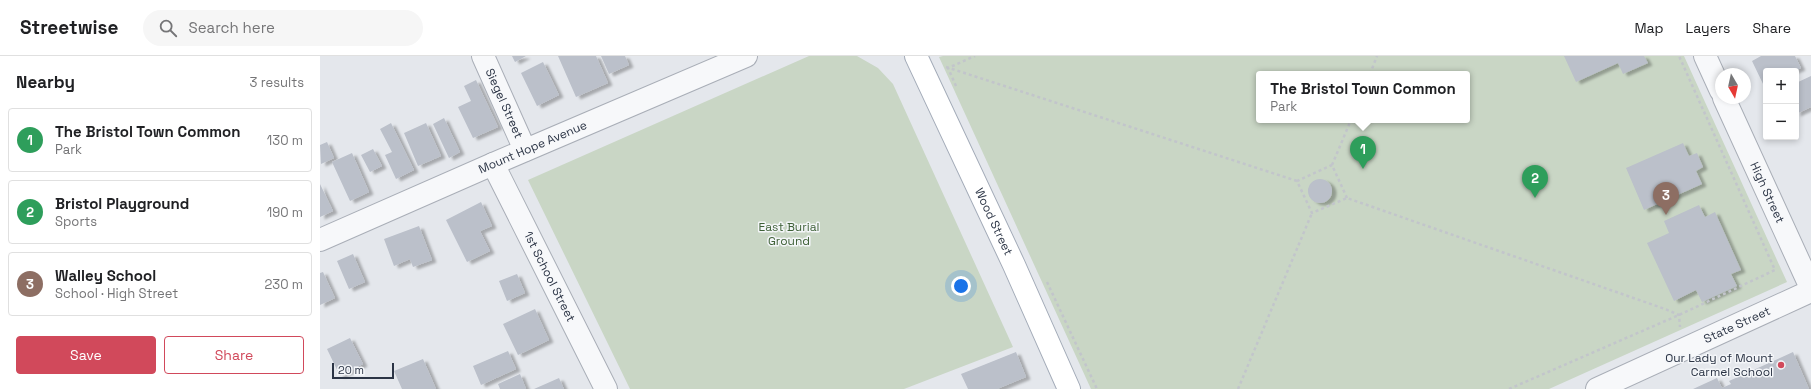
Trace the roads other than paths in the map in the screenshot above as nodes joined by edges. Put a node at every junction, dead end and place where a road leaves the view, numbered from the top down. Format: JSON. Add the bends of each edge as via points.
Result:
{"nodes":[{"id":1,"x":483,"y":56,"type":"edge"},
{"id":2,"x":746,"y":56,"type":"edge"},
{"id":3,"x":916,"y":56,"type":"edge"},
{"id":4,"x":1705,"y":56,"type":"edge"},
{"id":5,"x":1715,"y":78,"type":"edge"},
{"id":6,"x":1727,"y":104,"type":"edge"},
{"id":7,"x":525,"y":150,"type":"junction"},
{"id":8,"x":493,"y":164,"type":"junction"},
{"id":9,"x":320,"y":240,"type":"edge"},
{"id":10,"x":1811,"y":288,"type":"edge"},
{"id":11,"x":1811,"y":291,"type":"edge"},
{"id":12,"x":1636,"y":381,"type":"edge"},
{"id":13,"x":606,"y":389,"type":"edge"},
{"id":14,"x":1069,"y":389,"type":"edge"},
{"id":15,"x":1597,"y":389,"type":"edge"}],
"edges":[{"from":1,"to":7,"type":"street","name":"Siegel Street"},
{"from":2,"to":7,"type":"street","name":"Mount Hope Avenue"},
{"from":3,"to":14,"type":"main road","name":"Wood Street"},
{"from":4,"to":5,"type":"street"},
{"from":6,"to":10,"type":"street","name":"High Street"},
{"from":7,"to":8,"type":"street","name":"Mount Hope Avenue"},
{"from":8,"to":9,"type":"street","name":"Mount Hope Avenue"},
{"from":8,"to":13,"type":"street","name":"1st School Street"},
{"from":11,"to":12,"type":"street","name":"State Street","via":[[1681,351]]},
{"from":12,"to":15,"type":"street","name":"State Street"}]}
